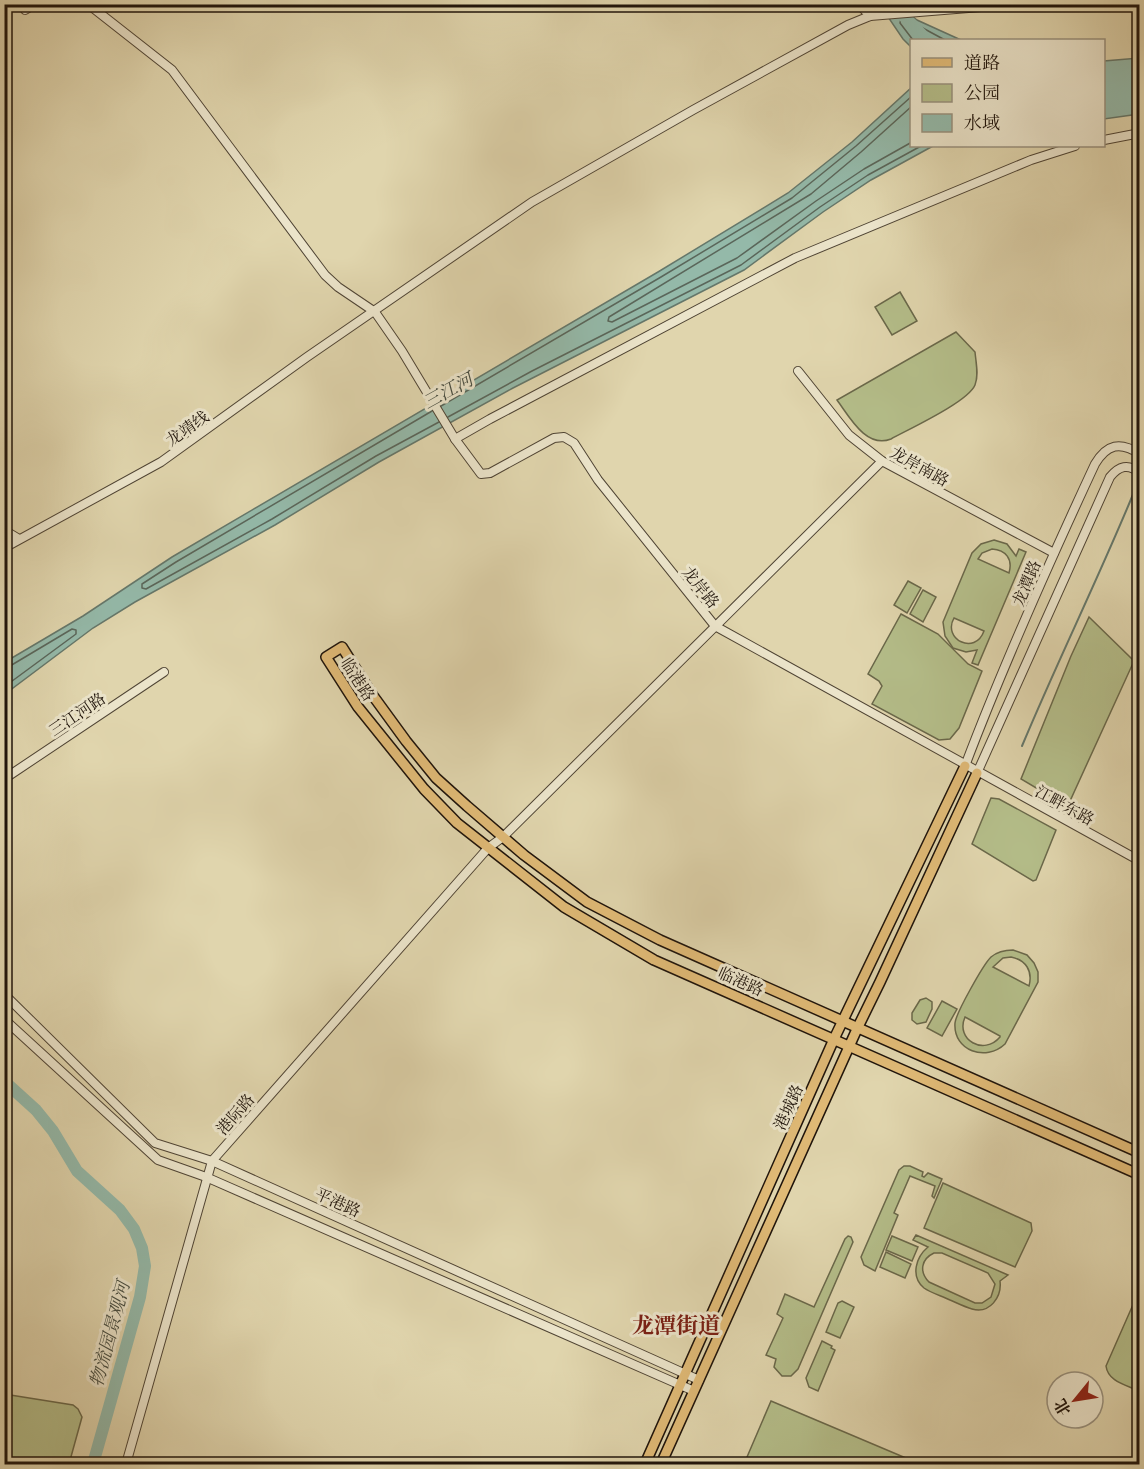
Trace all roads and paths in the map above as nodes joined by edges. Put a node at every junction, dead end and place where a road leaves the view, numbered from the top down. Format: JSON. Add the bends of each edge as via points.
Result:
{"nodes":[{"id":1,"x":35,"y":4,"type":"edge"},
{"id":2,"x":88,"y":4,"type":"edge"},
{"id":3,"x":859,"y":4,"type":"edge"},
{"id":4,"x":1018,"y":4,"type":"edge"},
{"id":5,"x":914,"y":9,"type":"edge"},
{"id":6,"x":25,"y":10,"type":"dead end"},
{"id":7,"x":874,"y":16,"type":"junction"},
{"id":8,"x":1140,"y":133,"type":"edge"},
{"id":9,"x":1105,"y":140,"type":"edge"},
{"id":10,"x":1072,"y":147,"type":"edge"},
{"id":11,"x":375,"y":312,"type":"junction"},
{"id":12,"x":798,"y":371,"type":"dead end"},
{"id":13,"x":455,"y":439,"type":"junction"},
{"id":14,"x":1140,"y":454,"type":"edge"},
{"id":15,"x":882,"y":461,"type":"junction"},
{"id":16,"x":1138,"y":471,"type":"edge"},
{"id":17,"x":4,"y":530,"type":"edge"},
{"id":18,"x":19,"y":539,"type":"junction"},
{"id":19,"x":4,"y":548,"type":"edge"},
{"id":20,"x":1054,"y":553,"type":"junction"},
{"id":21,"x":715,"y":626,"type":"junction"},
{"id":22,"x":164,"y":672,"type":"dead end"},
{"id":23,"x":965,"y":766,"type":"junction"},
{"id":24,"x":977,"y":772,"type":"junction"},
{"id":25,"x":4,"y":779,"type":"edge"},
{"id":26,"x":503,"y":837,"type":"junction"},
{"id":27,"x":488,"y":849,"type":"junction"},
{"id":28,"x":1140,"y":861,"type":"edge"},
{"id":29,"x":4,"y":994,"type":"edge"},
{"id":30,"x":4,"y":1019,"type":"edge"},
{"id":31,"x":843,"y":1022,"type":"junction"},
{"id":32,"x":856,"y":1029,"type":"junction"},
{"id":33,"x":834,"y":1039,"type":"junction"},
{"id":34,"x":850,"y":1046,"type":"junction"},
{"id":35,"x":1140,"y":1153,"type":"edge"},
{"id":36,"x":212,"y":1161,"type":"junction"},
{"id":37,"x":1140,"y":1175,"type":"edge"},
{"id":38,"x":206,"y":1178,"type":"junction"},
{"id":39,"x":685,"y":1372,"type":"junction"},
{"id":40,"x":699,"y":1380,"type":"junction"},
{"id":41,"x":680,"y":1383,"type":"junction"},
{"id":42,"x":694,"y":1391,"type":"junction"},
{"id":43,"x":126,"y":1464,"type":"edge"},
{"id":44,"x":645,"y":1464,"type":"edge"},
{"id":45,"x":661,"y":1464,"type":"edge"}],
"edges":[{"from":1,"to":6,"type":"street"},
{"from":2,"to":11,"type":"street","via":[[172,70],[325,274]]},
{"from":3,"to":7,"type":"street"},
{"from":4,"to":5,"type":"street"},
{"from":5,"to":7,"type":"street"},
{"from":7,"to":11,"type":"street","name":"龙靖线","via":[[848,26],[693,110],[532,202]]},
{"from":8,"to":9,"type":"street"},
{"from":10,"to":13,"type":"street","via":[[1031,160],[795,258]]},
{"from":11,"to":13,"type":"street"},
{"from":11,"to":18,"type":"street","name":"龙靖线","via":[[161,462]]},
{"from":12,"to":15,"type":"street","name":"龙岸南路","via":[[849,435]]},
{"from":13,"to":21,"type":"street","name":"龙岸路","via":[[481,474],[490,473],[554,438],[574,442],[598,480]]},
{"from":14,"to":20,"type":"street","name":"龙潭路","via":[[1121,445],[1100,455]]},
{"from":15,"to":20,"type":"street","name":"龙岸南路"},
{"from":15,"to":21,"type":"street","name":"港际路"},
{"from":16,"to":24,"type":"street","name":"龙潭路","via":[[1122,467],[1110,477]]},
{"from":17,"to":18,"type":"street"},
{"from":18,"to":19,"type":"street","name":"龙靖线"},
{"from":20,"to":23,"type":"street","name":"龙潭路"},
{"from":21,"to":23,"type":"street","name":"龙岸路"},
{"from":21,"to":26,"type":"street","name":"港际路"},
{"from":22,"to":25,"type":"street","name":"三江河路"},
{"from":23,"to":24,"type":"street","name":"龙岸路"},
{"from":23,"to":31,"type":"main road","name":"港城路"},
{"from":24,"to":28,"type":"street","name":"江畔东路"},
{"from":24,"to":32,"type":"main road","name":"港城路"},
{"from":26,"to":27,"type":"street","name":"港际路"},
{"from":26,"to":27,"type":"main road","name":"临港路","via":[[436,778],[405,741],[342,647],[326,657],[358,707],[417,781]]},
{"from":26,"to":31,"type":"main road","name":"临港路","via":[[587,902],[660,940]]},
{"from":27,"to":33,"type":"main road","name":"临港路","via":[[564,907],[654,960]]},
{"from":27,"to":36,"type":"street","name":"港际路"},
{"from":29,"to":36,"type":"street","name":"平港路","via":[[155,1143]]},
{"from":30,"to":38,"type":"street","name":"平港路","via":[[158,1160]]},
{"from":31,"to":32,"type":"main road","name":"临港路"},
{"from":31,"to":33,"type":"main road","name":"港城路"},
{"from":32,"to":34,"type":"main road","name":"港城路"},
{"from":32,"to":35,"type":"main road","name":"临港路"},
{"from":33,"to":34,"type":"main road","name":"临港路"},
{"from":33,"to":39,"type":"main road","name":"港城路"},
{"from":34,"to":37,"type":"main road","name":"临港路"},
{"from":34,"to":40,"type":"main road","name":"港城路"},
{"from":36,"to":38,"type":"street","name":"港际路"},
{"from":36,"to":39,"type":"street","name":"平港路"},
{"from":38,"to":41,"type":"street","name":"平港路"},
{"from":38,"to":43,"type":"street","name":"港际路"},
{"from":39,"to":40,"type":"street","name":"平港路"},
{"from":39,"to":41,"type":"main road","name":"港城路"},
{"from":40,"to":42,"type":"main road","name":"港城路"},
{"from":41,"to":42,"type":"street","name":"平港路"},
{"from":41,"to":44,"type":"main road","name":"港城路"},
{"from":42,"to":45,"type":"main road","name":"港城路"}]}
